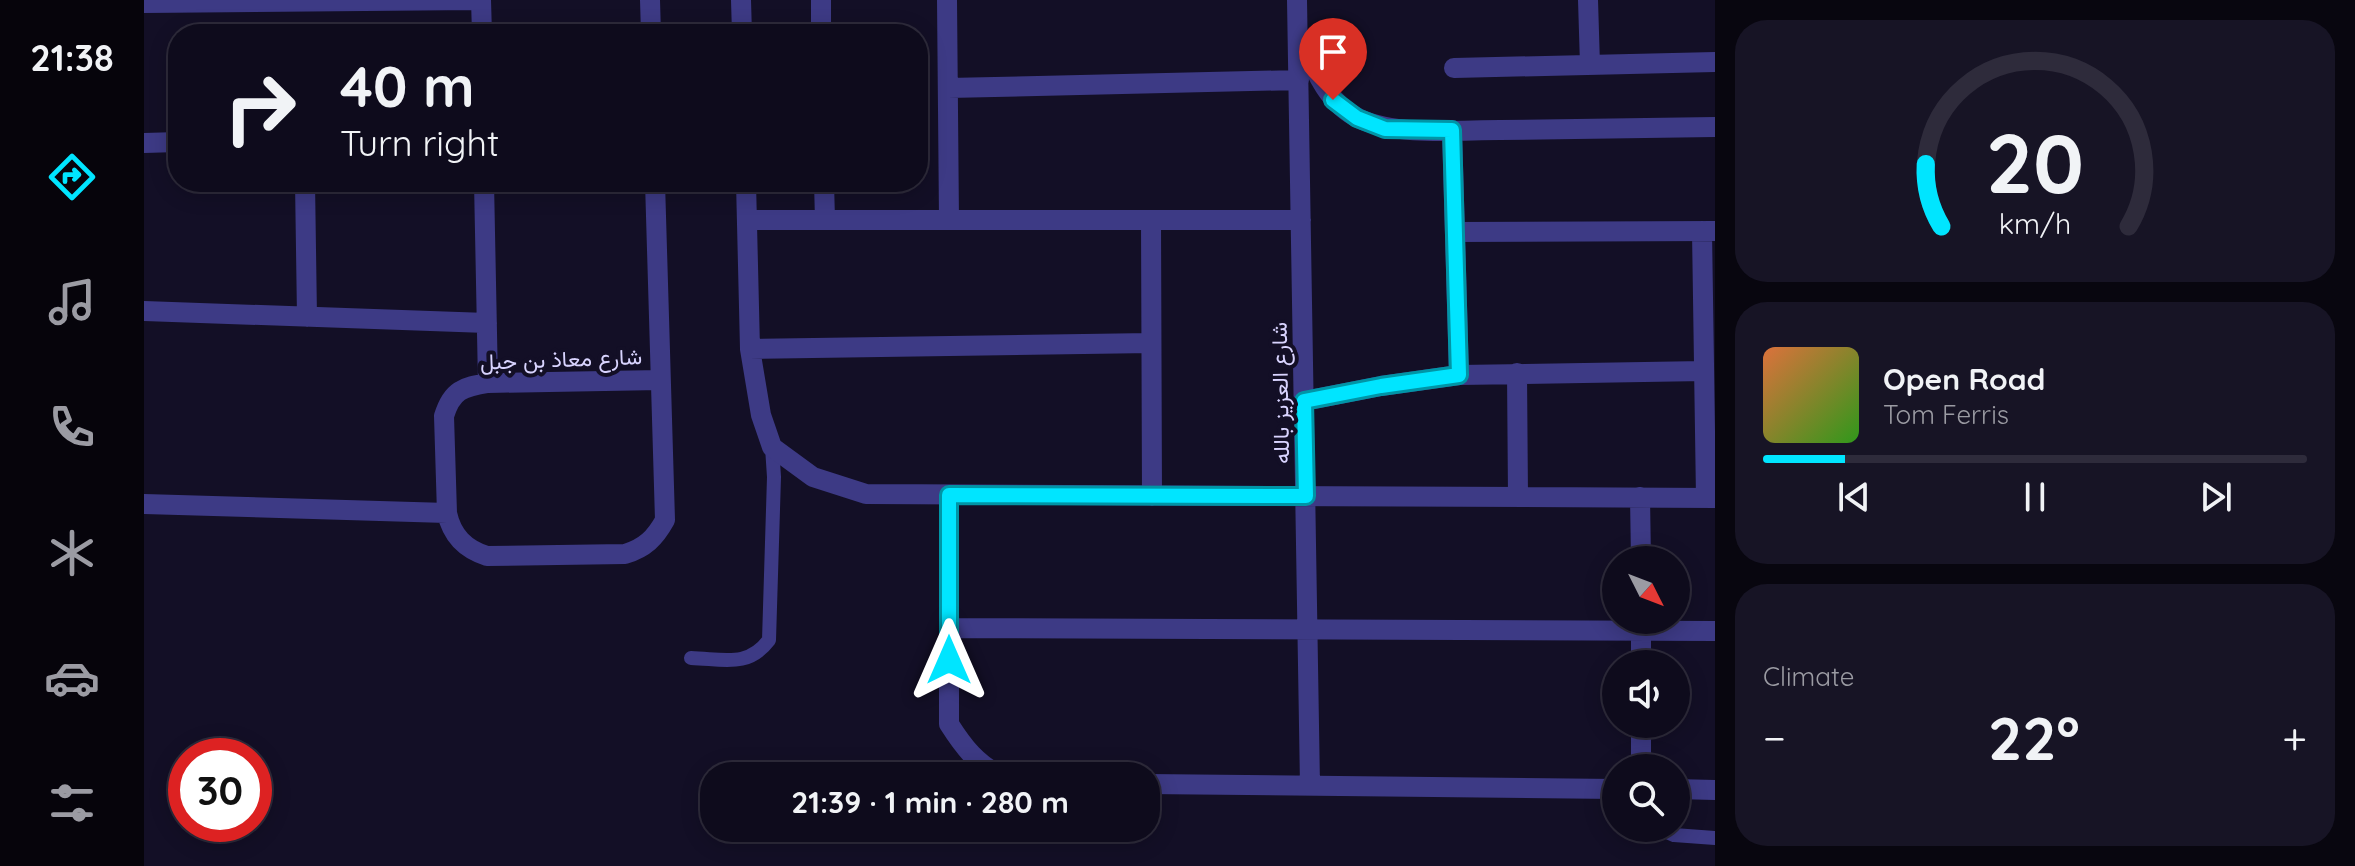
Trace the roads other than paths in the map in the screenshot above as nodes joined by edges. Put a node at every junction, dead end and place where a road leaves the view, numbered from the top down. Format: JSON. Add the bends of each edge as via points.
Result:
{"nodes":[{"id":1,"x":478,"y":0,"type":"edge"},
{"id":2,"x":650,"y":0,"type":"edge"},
{"id":3,"x":741,"y":0,"type":"edge"},
{"id":4,"x":821,"y":0,"type":"edge"},
{"id":5,"x":947,"y":0,"type":"edge"},
{"id":6,"x":1297,"y":0,"type":"edge"},
{"id":7,"x":1588,"y":0,"type":"edge"},
{"id":8,"x":304,"y":1,"type":"edge"},
{"id":9,"x":144,"y":3,"type":"edge"},
{"id":10,"x":481,"y":24,"type":"edge"},
{"id":11,"x":651,"y":24,"type":"edge"},
{"id":12,"x":742,"y":24,"type":"edge"},
{"id":13,"x":821,"y":24,"type":"edge"},
{"id":14,"x":1298,"y":27,"type":"junction"},
{"id":15,"x":1715,"y":62,"type":"edge"},
{"id":16,"x":1590,"y":65,"type":"junction"},
{"id":17,"x":1454,"y":68,"type":"dead end"},
{"id":18,"x":1299,"y":80,"type":"junction"},
{"id":19,"x":948,"y":88,"type":"junction"},
{"id":20,"x":1715,"y":127,"type":"edge"},
{"id":21,"x":1452,"y":130,"type":"junction"},
{"id":22,"x":168,"y":142,"type":"edge"},
{"id":23,"x":144,"y":143,"type":"edge"},
{"id":24,"x":305,"y":192,"type":"edge"},
{"id":25,"x":484,"y":192,"type":"edge"},
{"id":26,"x":655,"y":192,"type":"edge"},
{"id":27,"x":746,"y":192,"type":"edge"},
{"id":28,"x":824,"y":192,"type":"edge"},
{"id":29,"x":747,"y":220,"type":"junction"},
{"id":30,"x":825,"y":220,"type":"junction"},
{"id":31,"x":949,"y":220,"type":"junction"},
{"id":32,"x":1151,"y":220,"type":"junction"},
{"id":33,"x":1301,"y":220,"type":"junction"},
{"id":34,"x":1708,"y":231,"type":"edge"},
{"id":35,"x":1455,"y":232,"type":"junction"},
{"id":36,"x":144,"y":311,"type":"edge"},
{"id":37,"x":307,"y":317,"type":"junction"},
{"id":38,"x":487,"y":323,"type":"junction"},
{"id":39,"x":1151,"y":343,"type":"junction"},
{"id":40,"x":750,"y":349,"type":"junction"},
{"id":41,"x":1704,"y":371,"type":"junction"},
{"id":42,"x":1517,"y":373,"type":"junction"},
{"id":43,"x":1459,"y":375,"type":"junction"},
{"id":44,"x":660,"y":380,"type":"junction"},
{"id":45,"x":488,"y":383,"type":"junction"},
{"id":46,"x":1304,"y":401,"type":"junction"},
{"id":47,"x":772,"y":447,"type":"junction"},
{"id":48,"x":949,"y":495,"type":"junction"},
{"id":49,"x":1152,"y":496,"type":"junction"},
{"id":50,"x":1306,"y":496,"type":"junction"},
{"id":51,"x":1518,"y":497,"type":"junction"},
{"id":52,"x":1640,"y":497,"type":"junction"},
{"id":53,"x":1711,"y":498,"type":"edge"},
{"id":54,"x":144,"y":504,"type":"edge"},
{"id":55,"x":447,"y":513,"type":"junction"},
{"id":56,"x":1641,"y":546,"type":"edge"},
{"id":57,"x":1602,"y":626,"type":"edge"},
{"id":58,"x":949,"y":628,"type":"junction"},
{"id":59,"x":1690,"y":629,"type":"edge"},
{"id":60,"x":1308,"y":630,"type":"junction"},
{"id":61,"x":1715,"y":631,"type":"edge"},
{"id":62,"x":691,"y":658,"type":"dead end"},
{"id":63,"x":979,"y":762,"type":"edge"},
{"id":64,"x":1160,"y":784,"type":"edge"},
{"id":65,"x":1310,"y":786,"type":"junction"},
{"id":66,"x":1602,"y":789,"type":"edge"},
{"id":67,"x":1690,"y":789,"type":"edge"},
{"id":68,"x":1715,"y":790,"type":"edge"},
{"id":69,"x":1690,"y":836,"type":"edge"},
{"id":70,"x":1715,"y":838,"type":"edge"}],
"edges":[{"from":1,"to":8,"type":"street"},
{"from":1,"to":10,"type":"street"},
{"from":2,"to":11,"type":"street"},
{"from":3,"to":12,"type":"street"},
{"from":4,"to":13,"type":"street"},
{"from":5,"to":19,"type":"street"},
{"from":6,"to":14,"type":"street","name":"شارع العزيز بالله"},
{"from":7,"to":16,"type":"street"},
{"from":8,"to":9,"type":"street"},
{"from":14,"to":18,"type":"street","name":"شارع العزيز بالله"},
{"from":14,"to":21,"type":"street","via":[[1333,100],[1357,118],[1385,129]]},
{"from":15,"to":16,"type":"street"},
{"from":16,"to":17,"type":"street"},
{"from":18,"to":19,"type":"street"},
{"from":18,"to":33,"type":"street","name":"شارع العزيز بالله"},
{"from":19,"to":31,"type":"street"},
{"from":20,"to":21,"type":"street"},
{"from":21,"to":35,"type":"street"},
{"from":22,"to":23,"type":"street"},
{"from":24,"to":37,"type":"street"},
{"from":25,"to":38,"type":"street"},
{"from":26,"to":44,"type":"street","name":"شارع معاذ بن جبل"},
{"from":27,"to":29,"type":"street"},
{"from":28,"to":30,"type":"street"},
{"from":29,"to":30,"type":"street"},
{"from":29,"to":40,"type":"street"},
{"from":30,"to":31,"type":"street"},
{"from":31,"to":32,"type":"street"},
{"from":32,"to":33,"type":"street"},
{"from":32,"to":39,"type":"street"},
{"from":33,"to":46,"type":"street","name":"شارع العزيز بالله"},
{"from":34,"to":35,"type":"street"},
{"from":34,"to":41,"type":"street"},
{"from":35,"to":43,"type":"street"},
{"from":36,"to":37,"type":"street"},
{"from":37,"to":38,"type":"street"},
{"from":38,"to":45,"type":"street"},
{"from":39,"to":40,"type":"street"},
{"from":39,"to":49,"type":"street"},
{"from":40,"to":47,"type":"street"},
{"from":41,"to":42,"type":"street"},
{"from":41,"to":53,"type":"street"},
{"from":42,"to":43,"type":"street"},
{"from":42,"to":51,"type":"street"},
{"from":43,"to":46,"type":"street"},
{"from":44,"to":45,"type":"street","name":"شارع معاذ بن جبل"},
{"from":44,"to":55,"type":"street","name":"شارع معاذ بن جبل","via":[[665,520],[638,550],[487,556],[461,542]]},
{"from":45,"to":55,"type":"street","name":"شارع معاذ بن جبل","via":[[455,394],[444,416]]},
{"from":46,"to":50,"type":"street","name":"شارع العزيز بالله"},
{"from":47,"to":48,"type":"street","via":[[813,477],[866,494]]},
{"from":47,"to":62,"type":"lane","via":[[769,640],[745,660]]},
{"from":48,"to":49,"type":"street"},
{"from":48,"to":58,"type":"street"},
{"from":49,"to":50,"type":"street"},
{"from":50,"to":51,"type":"street"},
{"from":50,"to":60,"type":"street","name":"شارع العزيز بالله"},
{"from":51,"to":52,"type":"street"},
{"from":52,"to":53,"type":"street"},
{"from":52,"to":56,"type":"street"},
{"from":54,"to":55,"type":"street"},
{"from":57,"to":60,"type":"street"},
{"from":58,"to":60,"type":"street"},
{"from":58,"to":63,"type":"street","via":[[949,724]]},
{"from":59,"to":61,"type":"street"},
{"from":60,"to":65,"type":"street","name":"شارع العزيز بالله"},
{"from":64,"to":65,"type":"street"},
{"from":65,"to":66,"type":"street"},
{"from":67,"to":68,"type":"street"},
{"from":69,"to":70,"type":"lane"}]}
